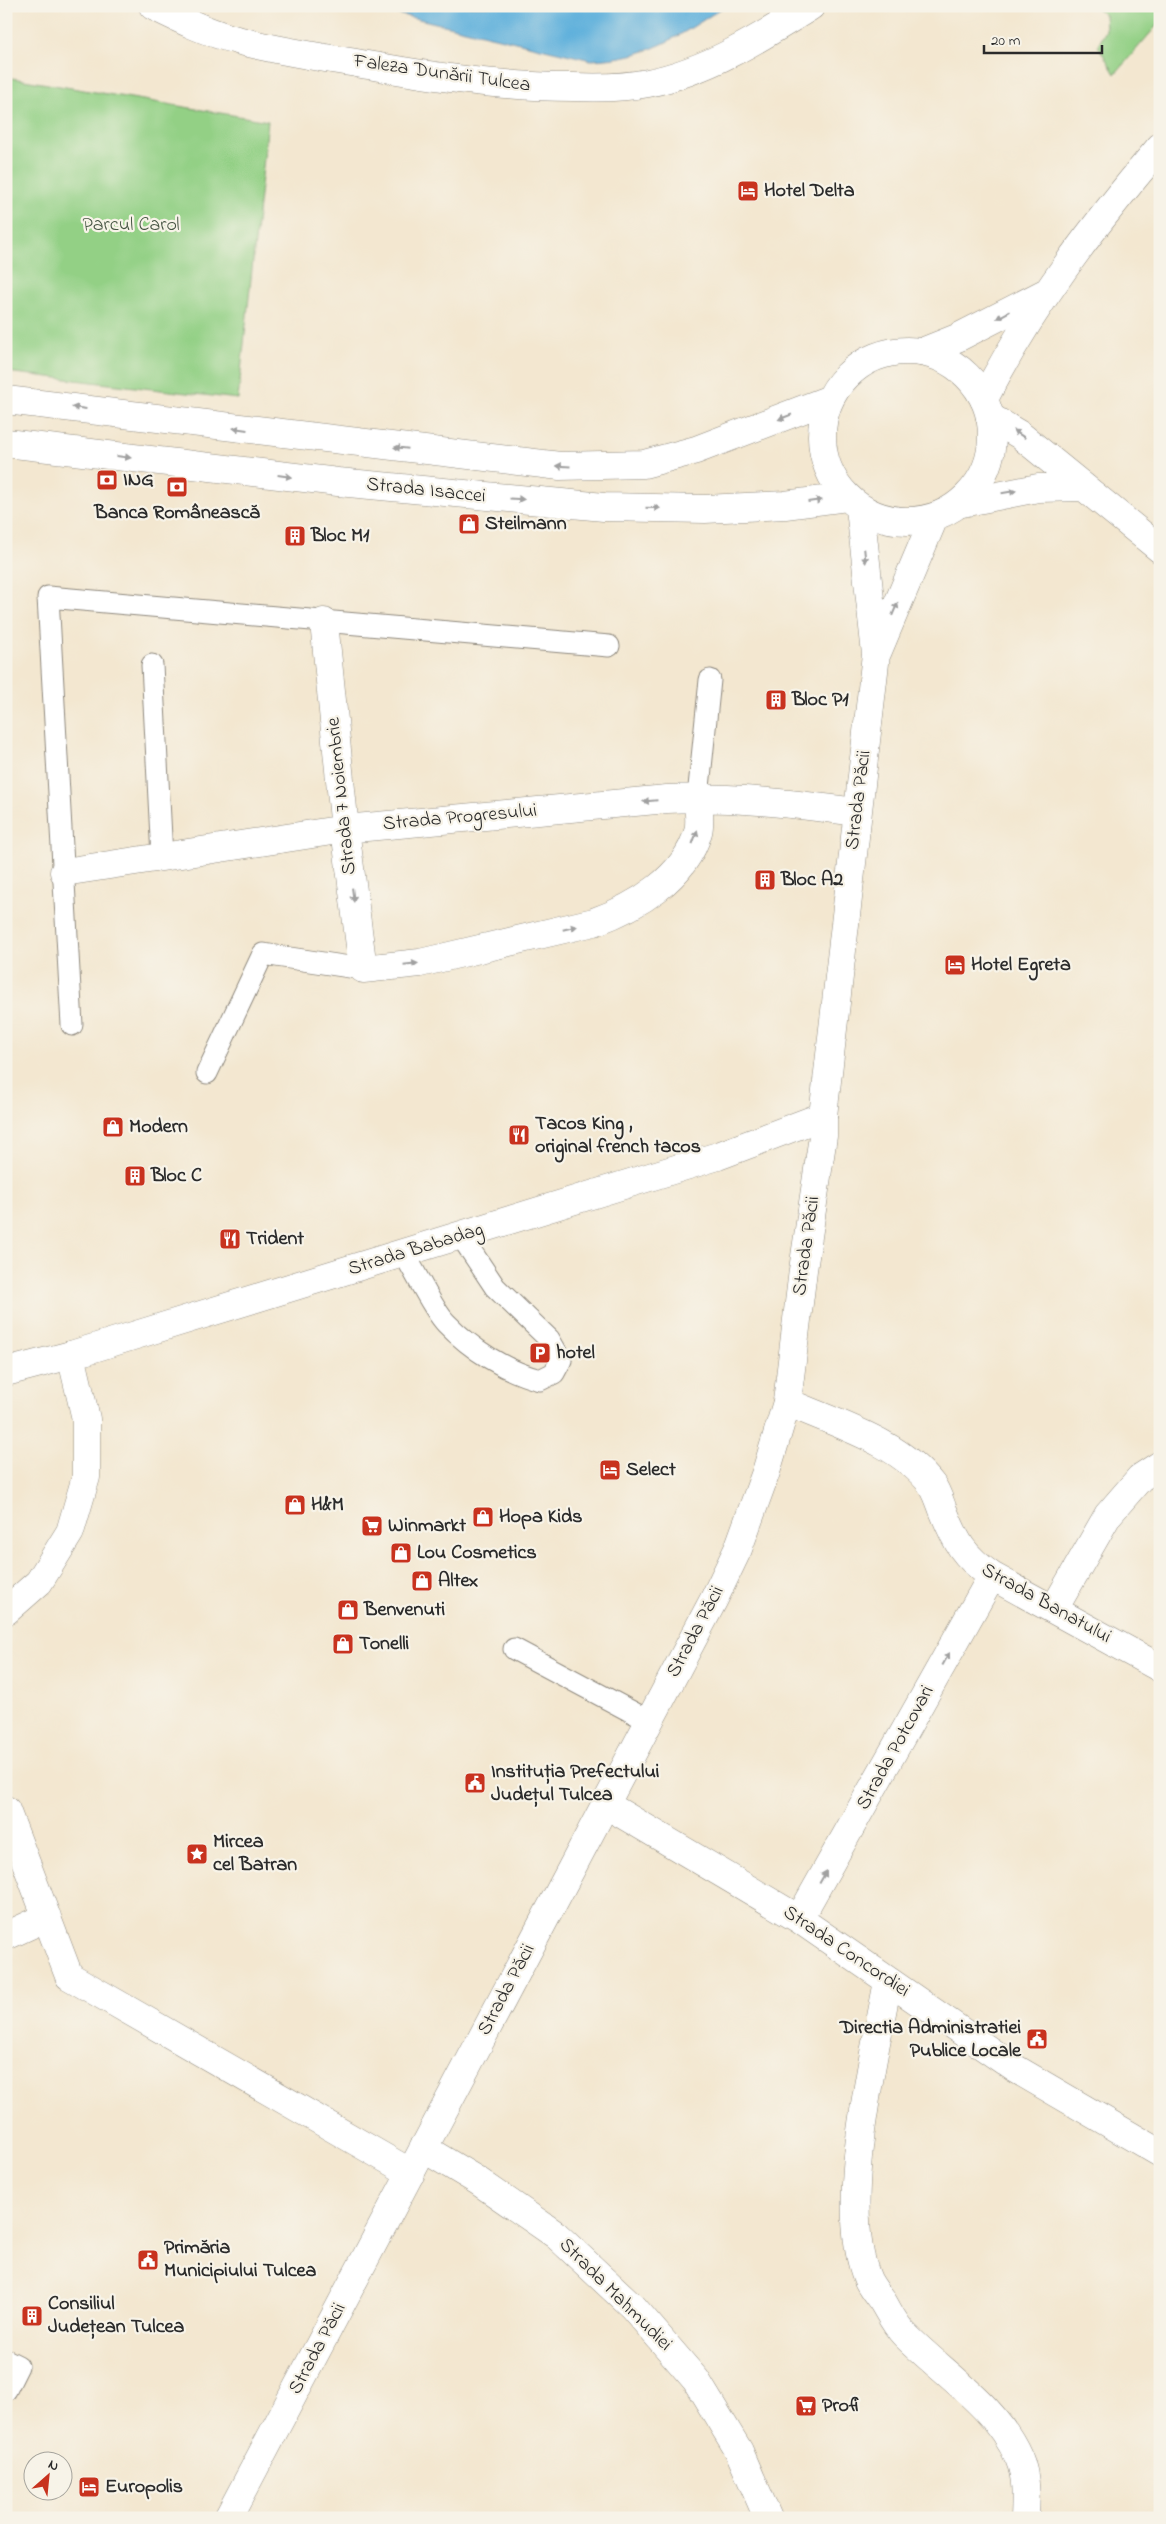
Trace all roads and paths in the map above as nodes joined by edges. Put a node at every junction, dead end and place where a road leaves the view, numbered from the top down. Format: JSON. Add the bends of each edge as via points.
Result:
{"nodes":[{"id":1,"x":153,"y":6,"type":"edge"},
{"id":2,"x":811,"y":6,"type":"edge"},
{"id":3,"x":1160,"y":147,"type":"edge"},
{"id":4,"x":1046,"y":292,"type":"junction"},
{"id":5,"x":922,"y":352,"type":"junction"},
{"id":6,"x":830,"y":399,"type":"junction"},
{"id":7,"x":6,"y":400,"type":"edge"},
{"id":8,"x":987,"y":408,"type":"junction"},
{"id":9,"x":6,"y":443,"type":"edge"},
{"id":10,"x":1084,"y":487,"type":"junction"},
{"id":11,"x":853,"y":502,"type":"junction"},
{"id":12,"x":962,"y":503,"type":"junction"},
{"id":13,"x":934,"y":518,"type":"junction"},
{"id":14,"x":1160,"y":549,"type":"edge"},
{"id":15,"x":324,"y":622,"type":"junction"},
{"id":16,"x":609,"y":646,"type":"dead end"},
{"id":17,"x":876,"y":654,"type":"junction"},
{"id":18,"x":152,"y":665,"type":"dead end"},
{"id":19,"x":710,"y":680,"type":"dead end"},
{"id":20,"x":698,"y":797,"type":"junction"},
{"id":21,"x":857,"y":812,"type":"junction"},
{"id":22,"x":345,"y":829,"type":"junction"},
{"id":23,"x":162,"y":857,"type":"junction"},
{"id":24,"x":64,"y":872,"type":"junction"},
{"id":25,"x":363,"y":969,"type":"junction"},
{"id":26,"x":72,"y":1025,"type":"dead end"},
{"id":27,"x":207,"y":1073,"type":"dead end"},
{"id":28,"x":823,"y":1116,"type":"junction"},
{"id":29,"x":461,"y":1236,"type":"junction"},
{"id":30,"x":404,"y":1254,"type":"junction"},
{"id":31,"x":71,"y":1355,"type":"junction"},
{"id":32,"x":6,"y":1372,"type":"edge"},
{"id":33,"x":787,"y":1402,"type":"junction"},
{"id":34,"x":1160,"y":1465,"type":"edge"},
{"id":35,"x":992,"y":1576,"type":"junction"},
{"id":36,"x":1054,"y":1609,"type":"junction"},
{"id":37,"x":6,"y":1611,"type":"edge"},
{"id":38,"x":514,"y":1649,"type":"dead end"},
{"id":39,"x":1160,"y":1668,"type":"edge"},
{"id":40,"x":649,"y":1721,"type":"junction"},
{"id":41,"x":605,"y":1804,"type":"junction"},
{"id":42,"x":6,"y":1810,"type":"edge"},
{"id":43,"x":47,"y":1917,"type":"junction"},
{"id":44,"x":799,"y":1919,"type":"junction"},
{"id":45,"x":6,"y":1936,"type":"edge"},
{"id":46,"x":888,"y":1981,"type":"junction"},
{"id":47,"x":423,"y":2148,"type":"junction"},
{"id":48,"x":1160,"y":2153,"type":"edge"},
{"id":49,"x":410,"y":2173,"type":"junction"},
{"id":50,"x":6,"y":2360,"type":"edge"},
{"id":51,"x":6,"y":2390,"type":"edge"},
{"id":52,"x":228,"y":2518,"type":"edge"},
{"id":53,"x":768,"y":2518,"type":"edge"},
{"id":54,"x":1025,"y":2518,"type":"edge"}],
"edges":[{"from":1,"to":2,"type":"street","name":"Faleza Dunării Tulcea","via":[[236,40],[298,53],[457,80],[543,87],[614,88],[664,79],[714,62]]},
{"from":3,"to":4,"type":"street","via":[[1091,229]]},
{"from":4,"to":5,"type":"street","one_way":true,"via":[[958,338]]},
{"from":4,"to":8,"type":"street","via":[[1005,359]]},
{"from":5,"to":6,"type":"street","via":[[900,351],[878,356],[842,381]]},
{"from":5,"to":8,"type":"street","via":[[943,359],[962,371],[974,384]]},
{"from":6,"to":7,"type":"street","name":"Strada Isaccei","one_way":true,"via":[[696,450],[644,464],[560,466]]},
{"from":6,"to":11,"type":"street","via":[[823,419],[825,461],[834,480]]},
{"from":10,"to":8,"type":"street","one_way":true},
{"from":8,"to":12,"type":"street","via":[[992,449],[982,479]]},
{"from":9,"to":11,"type":"street","name":"Strada Isaccei","one_way":true,"via":[[338,482],[604,507],[705,509]]},
{"from":12,"to":10,"type":"street","one_way":true,"via":[[1038,488]]},
{"from":10,"to":14,"type":"street"},
{"from":11,"to":13,"type":"street","via":[[883,519],[908,522]]},
{"from":11,"to":17,"type":"street","name":"Strada Păcii","one_way":true},
{"from":12,"to":13,"type":"street"},
{"from":17,"to":13,"type":"street","name":"Strada Păcii","one_way":true},
{"from":15,"to":16,"type":"lane"},
{"from":15,"to":22,"type":"street","name":"Strada 7 Noiembrie"},
{"from":15,"to":24,"type":"lane","via":[[48,598]]},
{"from":17,"to":21,"type":"street","name":"Strada Păcii"},
{"from":18,"to":23,"type":"lane"},
{"from":19,"to":20,"type":"lane"},
{"from":20,"to":21,"type":"street","name":"Strada Progresului"},
{"from":20,"to":22,"type":"street","name":"Strada Progresului","one_way":true},
{"from":25,"to":20,"type":"street","one_way":true,"via":[[420,963],[615,915],[666,882],[686,859],[698,831]]},
{"from":21,"to":28,"type":"street","name":"Strada Păcii"},
{"from":22,"to":23,"type":"street","name":"Strada Progresului"},
{"from":22,"to":25,"type":"street","name":"Strada 7 Noiembrie","one_way":true},
{"from":23,"to":24,"type":"street","name":"Strada Progresului"},
{"from":24,"to":26,"type":"lane"},
{"from":25,"to":27,"type":"lane","via":[[263,954]]},
{"from":28,"to":29,"type":"street","name":"Strada Babadag","via":[[718,1156]]},
{"from":28,"to":33,"type":"street","name":"Strada Păcii"},
{"from":29,"to":30,"type":"street","name":"Strada Babadag"},
{"from":29,"to":30,"type":"lane","via":[[495,1288],[549,1339],[561,1360],[554,1372],[540,1380],[521,1375],[482,1354],[445,1322]]},
{"from":30,"to":31,"type":"street","name":"Strada Babadag"},
{"from":31,"to":32,"type":"street","name":"Strada Babadag"},
{"from":31,"to":37,"type":"street","via":[[86,1419],[86,1477],[70,1532],[39,1582]]},
{"from":33,"to":35,"type":"street","name":"Strada Banatului","via":[[872,1439],[910,1462],[933,1486],[955,1538],[971,1561]]},
{"from":33,"to":40,"type":"street","name":"Strada Păcii","via":[[738,1549]]},
{"from":34,"to":36,"type":"street","via":[[1140,1478],[1108,1515]]},
{"from":35,"to":36,"type":"street","name":"Strada Banatului"},
{"from":44,"to":35,"type":"street","name":"Strada Potcovari","one_way":true},
{"from":36,"to":39,"type":"street","name":"Strada Banatului"},
{"from":38,"to":40,"type":"lane"},
{"from":40,"to":41,"type":"street","name":"Strada Păcii"},
{"from":41,"to":44,"type":"street","name":"Strada Concordiei"},
{"from":41,"to":47,"type":"street","name":"Strada Păcii"},
{"from":42,"to":43,"type":"street"},
{"from":43,"to":45,"type":"street"},
{"from":43,"to":49,"type":"street","via":[[69,1976]]},
{"from":44,"to":46,"type":"street","name":"Strada Concordiei"},
{"from":46,"to":48,"type":"street","name":"Strada Concordiei","via":[[1016,2069]]},
{"from":46,"to":54,"type":"street","via":[[858,2163],[856,2236],[868,2280],[902,2333],[969,2392],[999,2426],[1019,2458],[1026,2487]]},
{"from":47,"to":49,"type":"street","name":"Strada Păcii"},
{"from":47,"to":53,"type":"street","name":"Strada Mahmudiei","via":[[556,2235],[633,2307],[696,2380],[739,2451]]},
{"from":49,"to":52,"type":"street","name":"Strada Păcii"},
{"from":50,"to":51,"type":"lane","via":[[18,2366]]}]}
